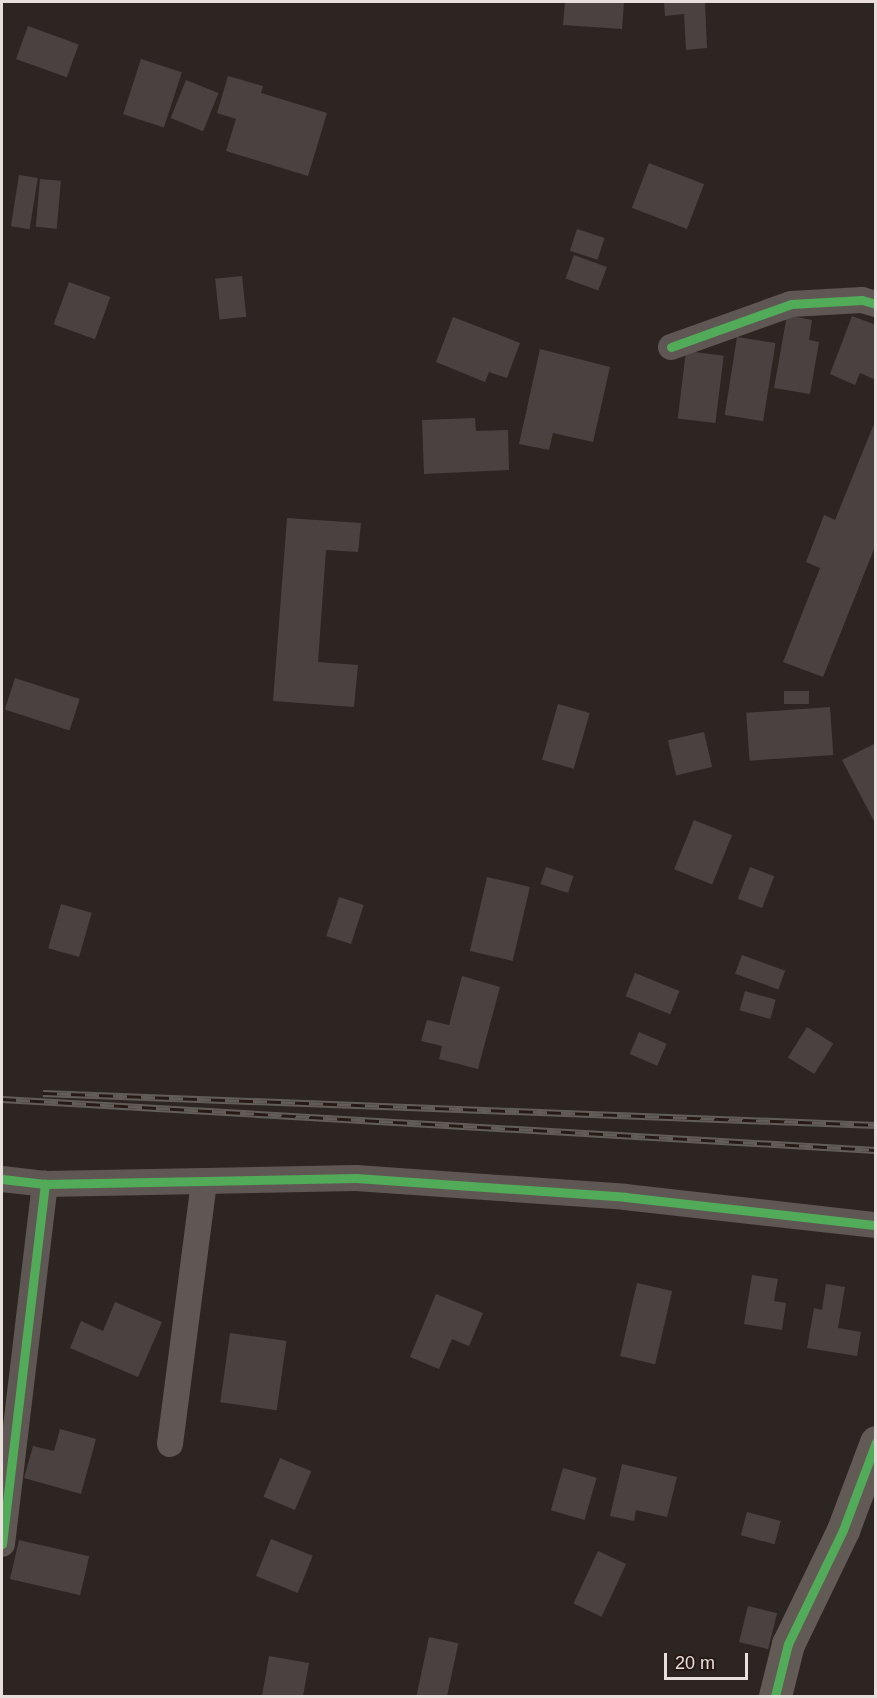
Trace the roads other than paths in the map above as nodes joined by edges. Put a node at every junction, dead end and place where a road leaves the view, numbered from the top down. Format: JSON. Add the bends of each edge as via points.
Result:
{"nodes":[{"id":1,"x":876,"y":304,"type":"edge"},
{"id":2,"x":671,"y":346,"type":"dead end"},
{"id":3,"x":2,"y":1179,"type":"edge"},
{"id":4,"x":204,"y":1181,"type":"junction"},
{"id":5,"x":45,"y":1184,"type":"junction"},
{"id":6,"x":876,"y":1225,"type":"edge"},
{"id":7,"x":876,"y":1442,"type":"edge"},
{"id":8,"x":170,"y":1444,"type":"dead end"},
{"id":9,"x":2,"y":1544,"type":"edge"},
{"id":10,"x":775,"y":1696,"type":"edge"}],
"edges":[{"from":1,"to":2,"type":"street","via":[[862,300],[791,304]]},
{"from":3,"to":5,"type":"street"},
{"from":4,"to":5,"type":"street"},
{"from":4,"to":6,"type":"street","via":[[356,1178],[625,1197]]},
{"from":4,"to":8,"type":"street"},
{"from":5,"to":9,"type":"street"},
{"from":7,"to":10,"type":"street","via":[[843,1530],[788,1644]]}]}
